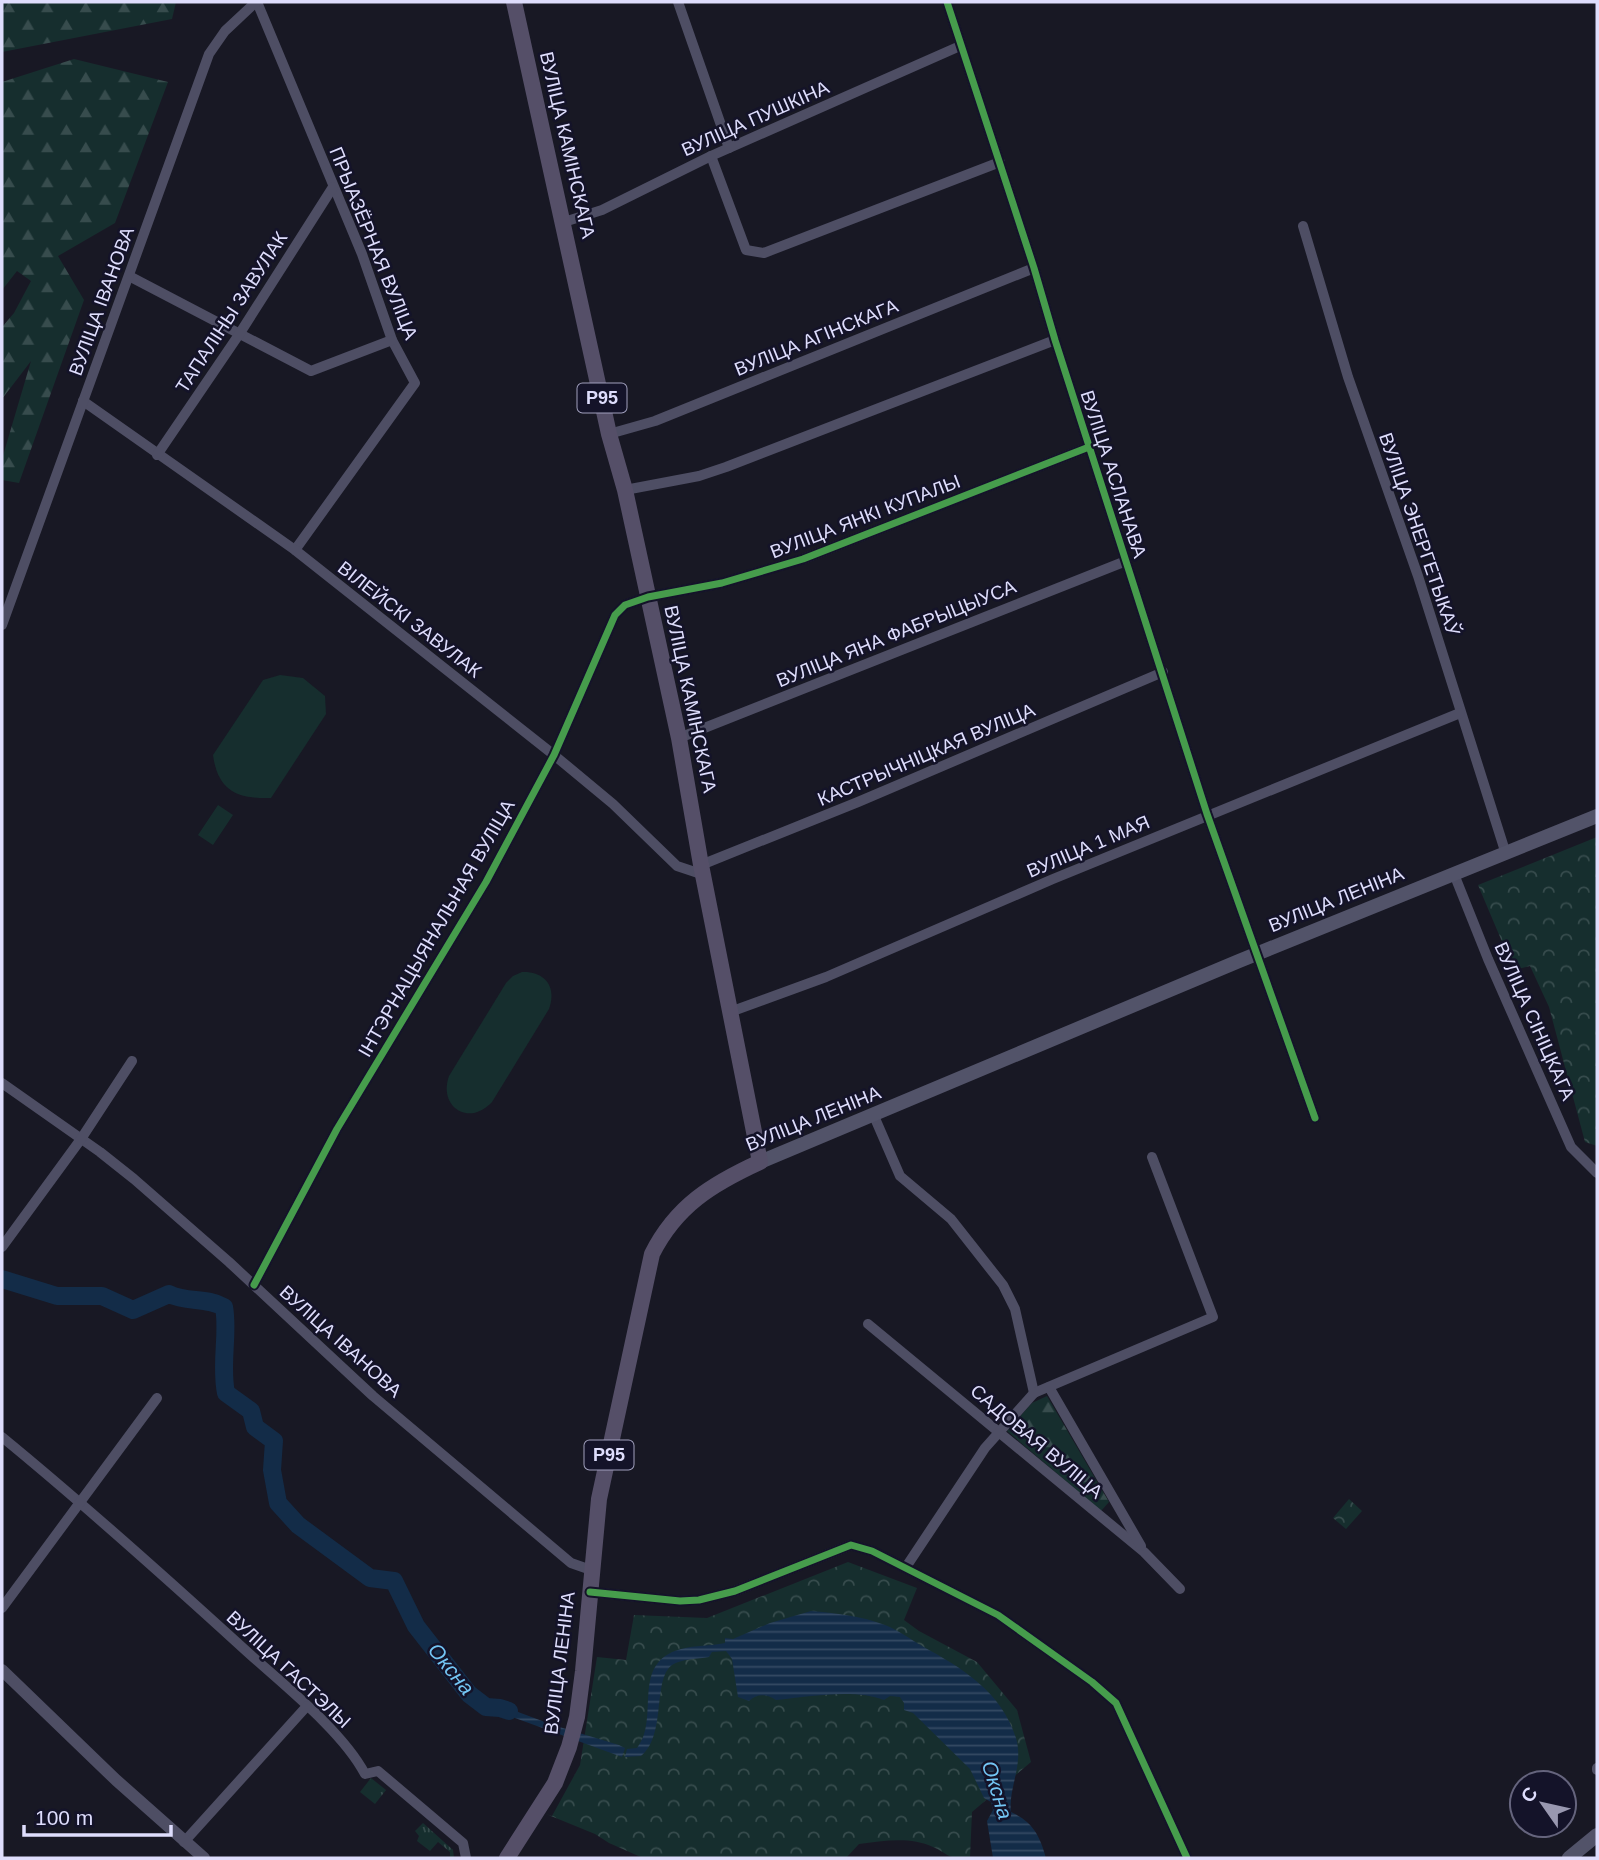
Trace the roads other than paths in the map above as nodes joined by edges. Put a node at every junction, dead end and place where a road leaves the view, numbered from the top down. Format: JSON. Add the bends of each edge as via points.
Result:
{"nodes":[{"id":1,"x":256,"y":2,"type":"edge"},
{"id":2,"x":514,"y":2,"type":"edge"},
{"id":3,"x":678,"y":2,"type":"edge"},
{"id":4,"x":947,"y":2,"type":"edge"},
{"id":5,"x":960,"y":46,"type":"junction"},
{"id":6,"x":729,"y":148,"type":"junction"},
{"id":7,"x":711,"y":156,"type":"junction"},
{"id":8,"x":1000,"y":162,"type":"junction"},
{"id":9,"x":333,"y":187,"type":"junction"},
{"id":10,"x":564,"y":222,"type":"junction"},
{"id":11,"x":1303,"y":226,"type":"dead end"},
{"id":12,"x":1034,"y":268,"type":"junction"},
{"id":13,"x":130,"y":276,"type":"junction"},
{"id":14,"x":240,"y":333,"type":"junction"},
{"id":15,"x":392,"y":340,"type":"junction"},
{"id":16,"x":1055,"y":340,"type":"junction"},
{"id":17,"x":83,"y":401,"type":"junction"},
{"id":18,"x":609,"y":434,"type":"junction"},
{"id":19,"x":1089,"y":447,"type":"junction"},
{"id":20,"x":157,"y":455,"type":"junction"},
{"id":21,"x":625,"y":489,"type":"junction"},
{"id":22,"x":295,"y":551,"type":"junction"},
{"id":23,"x":1126,"y":561,"type":"junction"},
{"id":24,"x":648,"y":597,"type":"junction"},
{"id":25,"x":2,"y":625,"type":"edge"},
{"id":26,"x":1163,"y":672,"type":"junction"},
{"id":27,"x":1460,"y":713,"type":"junction"},
{"id":28,"x":680,"y":738,"type":"junction"},
{"id":29,"x":554,"y":755,"type":"junction"},
{"id":30,"x":1208,"y":814,"type":"junction"},
{"id":31,"x":1597,"y":817,"type":"edge"},
{"id":32,"x":1506,"y":854,"type":"junction"},
{"id":33,"x":703,"y":870,"type":"junction"},
{"id":34,"x":1454,"y":874,"type":"junction"},
{"id":35,"x":1258,"y":953,"type":"junction"},
{"id":36,"x":730,"y":1012,"type":"junction"},
{"id":37,"x":132,"y":1061,"type":"dead end"},
{"id":38,"x":2,"y":1083,"type":"edge"},
{"id":39,"x":874,"y":1116,"type":"junction"},
{"id":40,"x":1315,"y":1118,"type":"dead end"},
{"id":41,"x":81,"y":1139,"type":"junction"},
{"id":42,"x":1152,"y":1157,"type":"dead end"},
{"id":43,"x":760,"y":1162,"type":"junction"},
{"id":44,"x":1597,"y":1173,"type":"edge"},
{"id":45,"x":2,"y":1247,"type":"edge"},
{"id":46,"x":254,"y":1285,"type":"junction"},
{"id":47,"x":867,"y":1324,"type":"dead end"},
{"id":48,"x":1049,"y":1387,"type":"junction"},
{"id":49,"x":1034,"y":1394,"type":"junction"},
{"id":50,"x":158,"y":1398,"type":"dead end"},
{"id":51,"x":999,"y":1432,"type":"junction"},
{"id":52,"x":2,"y":1437,"type":"edge"},
{"id":53,"x":79,"y":1501,"type":"junction"},
{"id":54,"x":1144,"y":1552,"type":"junction"},
{"id":55,"x":906,"y":1567,"type":"junction"},
{"id":56,"x":591,"y":1570,"type":"junction"},
{"id":57,"x":1180,"y":1589,"type":"dead end"},
{"id":58,"x":590,"y":1592,"type":"junction"},
{"id":59,"x":2,"y":1608,"type":"edge"},
{"id":60,"x":2,"y":1670,"type":"edge"},
{"id":61,"x":307,"y":1706,"type":"junction"},
{"id":62,"x":1597,"y":1835,"type":"edge"},
{"id":63,"x":1597,"y":1846,"type":"edge"},
{"id":64,"x":187,"y":1850,"type":"edge"},
{"id":65,"x":204,"y":1858,"type":"edge"},
{"id":66,"x":466,"y":1858,"type":"edge"},
{"id":67,"x":508,"y":1858,"type":"edge"},
{"id":68,"x":1187,"y":1858,"type":"edge"},
{"id":69,"x":1569,"y":1858,"type":"edge"},
{"id":70,"x":1581,"y":1858,"type":"edge"}],
"edges":[{"from":1,"to":9,"type":"street","name":"ПРЫАЗЁРНАЯ ВУЛІЦА"},
{"from":1,"to":13,"type":"street","name":"ВУЛІЦА ІВАНОВА","via":[[225,31],[209,54]]},
{"from":2,"to":10,"type":"main road","name":"ВУЛІЦА КАМІНСКАГА","number":"Р95"},
{"from":3,"to":6,"type":"street"},
{"from":4,"to":5,"type":"street","name":"ВУЛІЦА АСЛАНАВА"},
{"from":5,"to":6,"type":"street","name":"ВУЛІЦА ПУШКІНА"},
{"from":5,"to":8,"type":"street","name":"ВУЛІЦА АСЛАНАВА"},
{"from":6,"to":7,"type":"street","name":"ВУЛІЦА ПУШКІНА"},
{"from":7,"to":8,"type":"street","via":[[746,250],[764,253]]},
{"from":7,"to":10,"type":"street","name":"ВУЛІЦА ПУШКІНА","via":[[602,210]]},
{"from":8,"to":12,"type":"street","name":"ВУЛІЦА АСЛАНАВА"},
{"from":9,"to":14,"type":"street","name":"ТАПАЛІНЫ ЗАВУЛАК"},
{"from":9,"to":15,"type":"street","name":"ПРЫАЗЁРНАЯ ВУЛІЦА"},
{"from":10,"to":18,"type":"main road","name":"ВУЛІЦА КАМІНСКАГА","number":"Р95"},
{"from":11,"to":27,"type":"street","name":"ВУЛІЦА ЭНЕРГЕТЫКАЎ","via":[[1348,377]]},
{"from":12,"to":16,"type":"street","name":"ВУЛІЦА АСЛАНАВА"},
{"from":12,"to":18,"type":"street","name":"ВУЛІЦА АГІНСКАГА","via":[[655,421]]},
{"from":13,"to":14,"type":"street"},
{"from":13,"to":17,"type":"street","name":"ВУЛІЦА ІВАНОВА"},
{"from":14,"to":15,"type":"street","via":[[311,371]]},
{"from":14,"to":20,"type":"street","name":"ТАПАЛІНЫ ЗАВУЛАК"},
{"from":15,"to":22,"type":"street","name":"ПРЫАЗЁРНАЯ ВУЛІЦА","via":[[414,378],[414,388]]},
{"from":16,"to":19,"type":"street","name":"ВУЛІЦА АСЛАНАВА"},
{"from":16,"to":21,"type":"street","via":[[726,467]]},
{"from":17,"to":20,"type":"street","name":"ВІЛЕЙСКІ ЗАВУЛАК"},
{"from":17,"to":25,"type":"street","name":"ВУЛІЦА ІВАНОВА"},
{"from":18,"to":21,"type":"main road","name":"ВУЛІЦА КАМІНСКАГА","number":"Р95"},
{"from":19,"to":23,"type":"street","name":"ВУЛІЦА АСЛАНАВА"},
{"from":19,"to":24,"type":"street","name":"ВУЛІЦА ЯНКІ КУПАЛЫ","via":[[803,559],[722,583]]},
{"from":20,"to":22,"type":"street","name":"ВІЛЕЙСКІ ЗАВУЛАК"},
{"from":21,"to":24,"type":"main road","name":"ВУЛІЦА КАМІНСКАГА","number":"Р95"},
{"from":22,"to":29,"type":"street","name":"ВІЛЕЙСКІ ЗАВУЛАК"},
{"from":23,"to":26,"type":"street","name":"ВУЛІЦА АСЛАНАВА"},
{"from":23,"to":28,"type":"street","name":"ВУЛІЦА ЯНА ФАБРЫЦЫУСА"},
{"from":24,"to":28,"type":"main road","name":"ВУЛІЦА КАМІНСКАГА","number":"Р95"},
{"from":24,"to":29,"type":"street","name":"ІНТЭРНАЦЫЯНАЛЬНАЯ ВУЛІЦА","via":[[625,605],[615,615]]},
{"from":26,"to":30,"type":"street","name":"ВУЛІЦА АСЛАНАВА"},
{"from":26,"to":33,"type":"street","name":"КАСТРЫЧНІЦКАЯ ВУЛІЦА"},
{"from":27,"to":30,"type":"street","name":"ВУЛІЦА 1 МАЯ"},
{"from":27,"to":32,"type":"street","name":"ВУЛІЦА ЭНЕРГЕТЫКАЎ"},
{"from":28,"to":33,"type":"main road","name":"ВУЛІЦА КАМІНСКАГА","number":"Р95"},
{"from":29,"to":33,"type":"street","name":"ВІЛЕЙСКІ ЗАВУЛАК","via":[[677,866]]},
{"from":29,"to":46,"type":"street","name":"ІНТЭРНАЦЫЯНАЛЬНАЯ ВУЛІЦА","via":[[485,881],[337,1129]]},
{"from":30,"to":35,"type":"street","name":"ВУЛІЦА АСЛАНАВА"},
{"from":30,"to":36,"type":"street","name":"ВУЛІЦА 1 МАЯ","via":[[826,977]]},
{"from":31,"to":32,"type":"main road","name":"ВУЛІЦА ЛЕНІНА"},
{"from":32,"to":34,"type":"main road","name":"ВУЛІЦА ЛЕНІНА"},
{"from":33,"to":36,"type":"main road","name":"ВУЛІЦА КАМІНСКАГА","number":"Р95"},
{"from":34,"to":35,"type":"main road","name":"ВУЛІЦА ЛЕНІНА"},
{"from":34,"to":44,"type":"street","name":"ВУЛІЦА СІНІЦКАГА","via":[[1572,1147]]},
{"from":35,"to":39,"type":"main road","name":"ВУЛІЦА ЛЕНІНА"},
{"from":35,"to":40,"type":"street","name":"ВУЛІЦА АСЛАНАВА"},
{"from":36,"to":43,"type":"main road","name":"ВУЛІЦА КАМІНСКАГА","number":"Р95"},
{"from":37,"to":41,"type":"street"},
{"from":38,"to":41,"type":"street","name":"ВУЛІЦА ІВАНОВА"},
{"from":39,"to":43,"type":"main road","name":"ВУЛІЦА ЛЕНІНА"},
{"from":39,"to":49,"type":"street","name":"САДОВАЯ ВУЛІЦА","via":[[900,1176],[951,1219],[1003,1285],[1015,1309]]},
{"from":41,"to":45,"type":"street"},
{"from":41,"to":46,"type":"street","name":"ВУЛІЦА ІВАНОВА"},
{"from":42,"to":48,"type":"street","via":[[1213,1317]]},
{"from":43,"to":56,"type":"main road","name":"ВУЛІЦА ЛЕНІНА","number":"Р95","via":[[685,1207],[652,1254],[599,1499]]},
{"from":46,"to":56,"type":"street","name":"ВУЛІЦА ІВАНОВА","via":[[373,1396],[570,1563]]},
{"from":47,"to":51,"type":"street","name":"САДОВАЯ ВУЛІЦА"},
{"from":48,"to":49,"type":"street"},
{"from":48,"to":54,"type":"street"},
{"from":49,"to":51,"type":"street"},
{"from":50,"to":53,"type":"street"},
{"from":51,"to":54,"type":"street","name":"САДОВАЯ ВУЛІЦА"},
{"from":51,"to":55,"type":"street"},
{"from":52,"to":53,"type":"street","name":"ВУЛІЦА ГАСТЭЛЫ"},
{"from":53,"to":59,"type":"street"},
{"from":53,"to":61,"type":"street","name":"ВУЛІЦА ГАСТЭЛЫ"},
{"from":54,"to":57,"type":"street","name":"САДОВАЯ ВУЛІЦА"},
{"from":55,"to":58,"type":"street","via":[[851,1545],[735,1591],[699,1600]]},
{"from":55,"to":68,"type":"street","via":[[998,1615],[1116,1703]]},
{"from":56,"to":58,"type":"main road","name":"ВУЛІЦА ЛЕНІНА","number":"Р95"},
{"from":58,"to":67,"type":"main road","name":"ВУЛІЦА ЛЕНІНА","number":"Р95","via":[[577,1717],[569,1747],[555,1783]]},
{"from":60,"to":64,"type":"street"},
{"from":61,"to":64,"type":"street"},
{"from":61,"to":66,"type":"street","name":"ВУЛІЦА ГАСТЭЛЫ","via":[[356,1758],[365,1774],[378,1771],[463,1843]]},
{"from":62,"to":69,"type":"main road"},
{"from":63,"to":70,"type":"main road"},
{"from":64,"to":65,"type":"street"}]}
